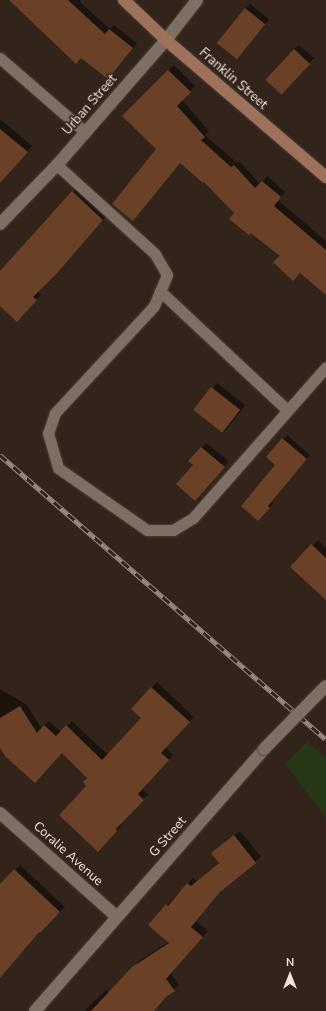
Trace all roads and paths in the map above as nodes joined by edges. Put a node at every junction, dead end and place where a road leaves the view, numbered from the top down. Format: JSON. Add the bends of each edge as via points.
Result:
{"nodes":[{"id":1,"x":124,"y":0,"type":"edge"},
{"id":2,"x":197,"y":0,"type":"edge"},
{"id":3,"x":166,"y":40,"type":"junction"},
{"id":4,"x":0,"y":58,"type":"edge"},
{"id":5,"x":85,"y":132,"type":"junction"},
{"id":6,"x":57,"y":165,"type":"junction"},
{"id":7,"x":326,"y":177,"type":"edge"},
{"id":8,"x":0,"y":224,"type":"edge"},
{"id":9,"x":160,"y":292,"type":"junction"},
{"id":10,"x":326,"y":367,"type":"edge"},
{"id":11,"x":288,"y":410,"type":"junction"},
{"id":12,"x":326,"y":686,"type":"edge"},
{"id":13,"x":0,"y":813,"type":"edge"},
{"id":14,"x":116,"y":916,"type":"junction"},
{"id":15,"x":35,"y":1011,"type":"edge"}],
"edges":[{"from":1,"to":3,"type":"street","name":"Franklin Street"},
{"from":2,"to":3,"type":"street","name":"Urban Street"},
{"from":3,"to":5,"type":"street","name":"Urban Street"},
{"from":3,"to":7,"type":"street","name":"Franklin Street"},
{"from":4,"to":5,"type":"lane"},
{"from":5,"to":6,"type":"street","name":"Urban Street"},
{"from":6,"to":8,"type":"street","name":"Urban Street"},
{"from":6,"to":9,"type":"lane","via":[[155,254],[167,275]]},
{"from":9,"to":11,"type":"lane"},
{"from":9,"to":11,"type":"lane","via":[[154,306],[55,413],[48,433],[58,468],[147,530],[173,530],[193,518]]},
{"from":10,"to":11,"type":"lane"},
{"from":12,"to":14,"type":"street","name":"G Street","bridge":true,"via":[[264,750]]},
{"from":13,"to":14,"type":"street","name":"Coralie Avenue"},
{"from":14,"to":15,"type":"street","name":"G Street"}]}
